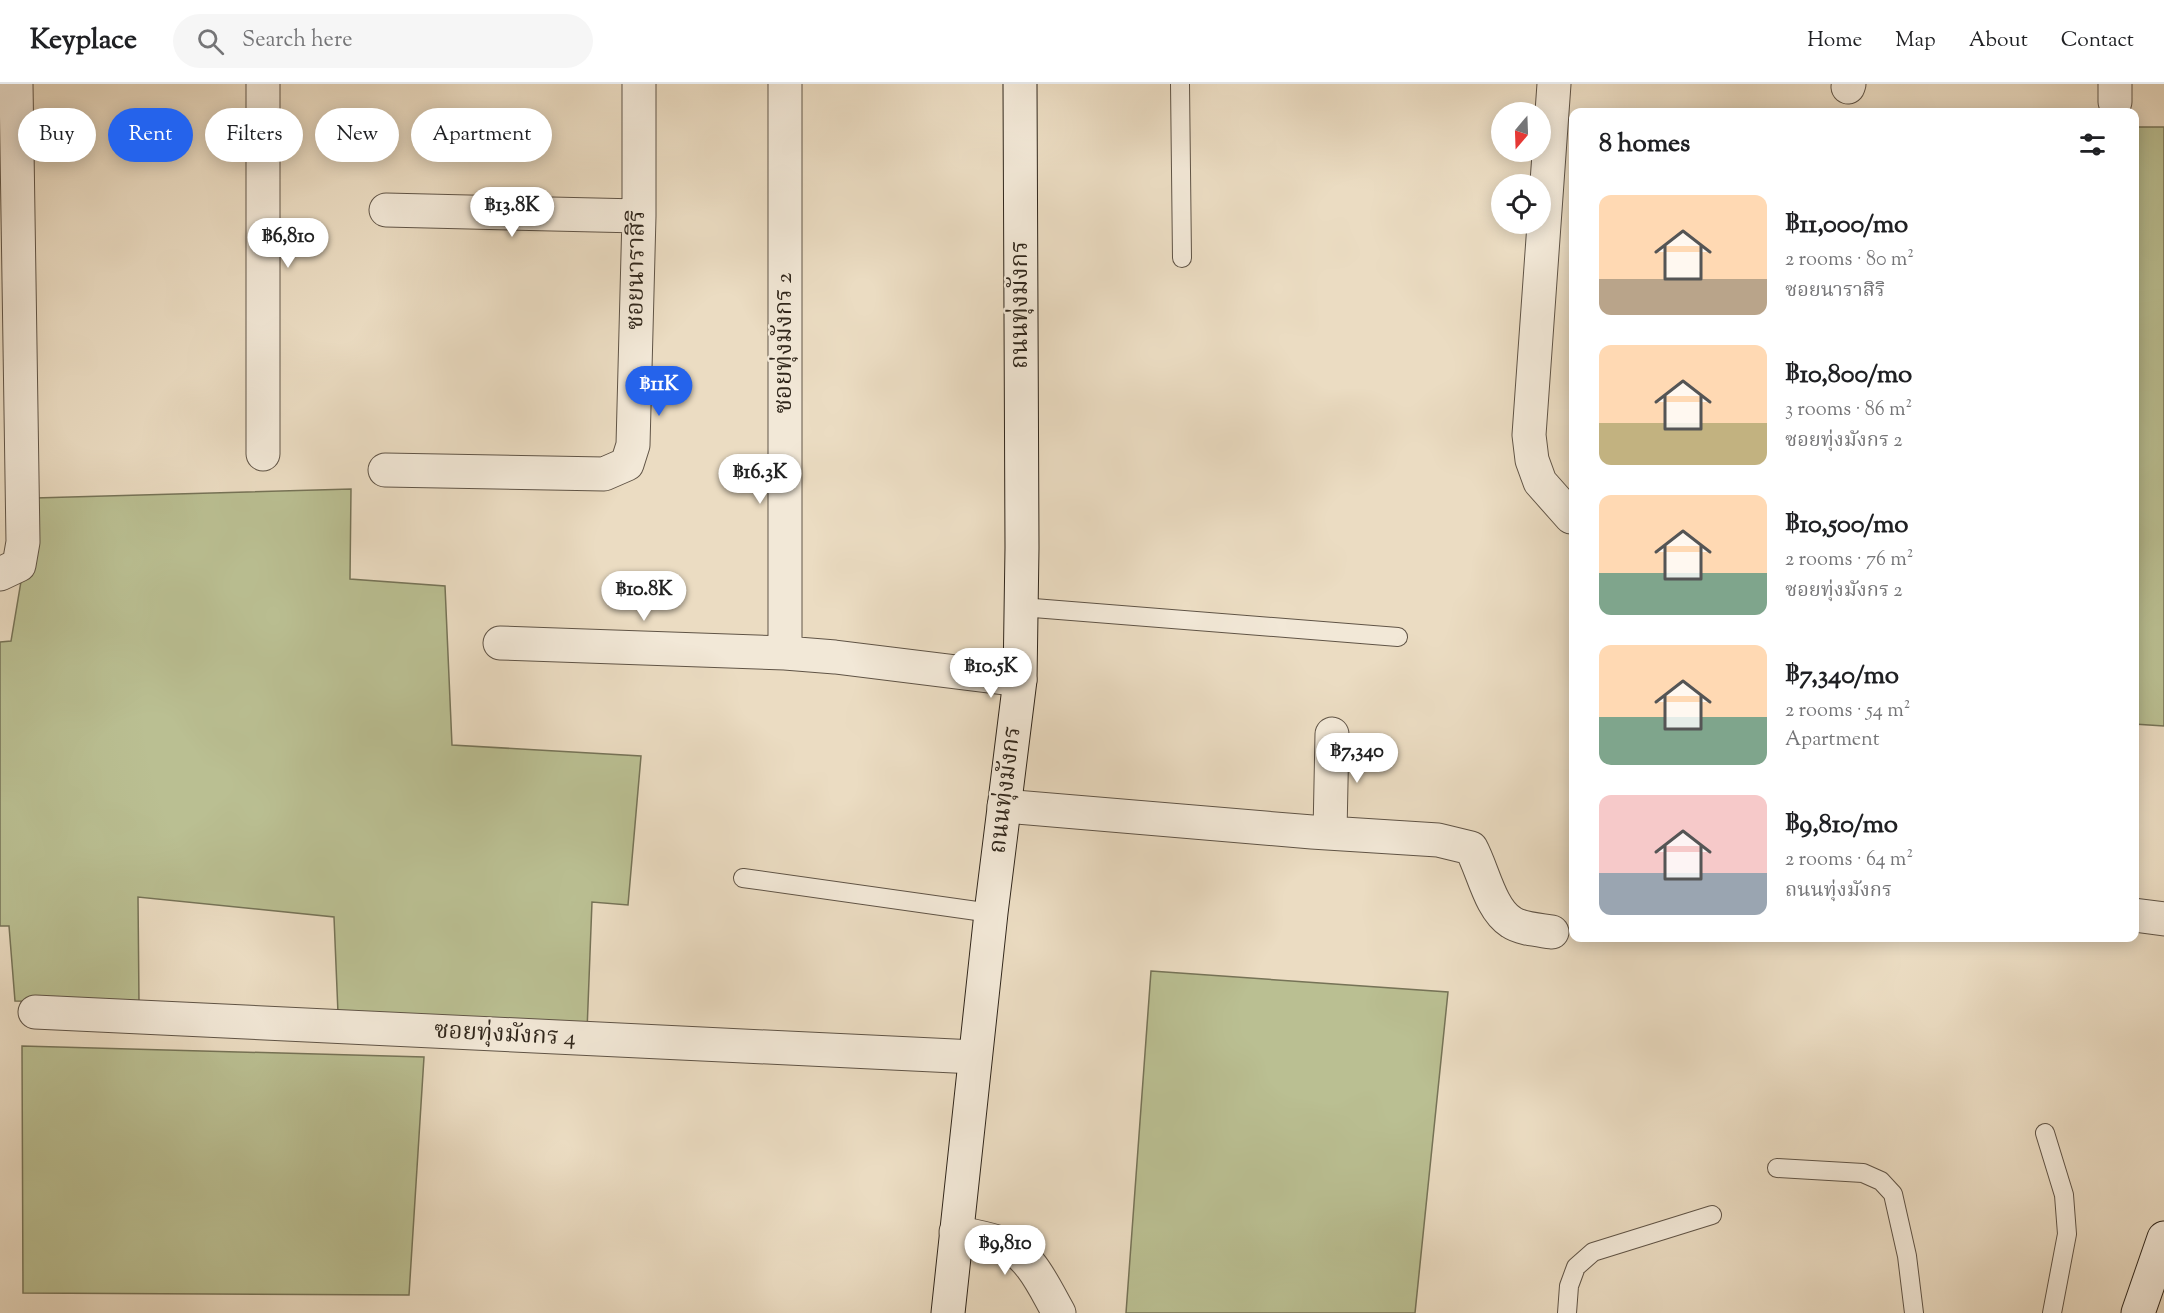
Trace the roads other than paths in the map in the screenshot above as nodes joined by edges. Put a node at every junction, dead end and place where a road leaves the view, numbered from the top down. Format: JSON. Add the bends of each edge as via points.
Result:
{"nodes":[{"id":1,"x":263,"y":84,"type":"edge"},
{"id":2,"x":639,"y":84,"type":"edge"},
{"id":3,"x":784,"y":84,"type":"edge"},
{"id":4,"x":1020,"y":84,"type":"edge"},
{"id":5,"x":1180,"y":84,"type":"edge"},
{"id":6,"x":1554,"y":84,"type":"edge"},
{"id":7,"x":11,"y":91,"type":"edge"},
{"id":8,"x":386,"y":210,"type":"dead end"},
{"id":9,"x":639,"y":216,"type":"junction"},
{"id":10,"x":1182,"y":258,"type":"dead end"},
{"id":11,"x":263,"y":454,"type":"dead end"},
{"id":12,"x":385,"y":470,"type":"dead end"},
{"id":13,"x":1569,"y":515,"type":"edge"},
{"id":14,"x":0,"y":574,"type":"edge"},
{"id":15,"x":1021,"y":607,"type":"junction"},
{"id":16,"x":1398,"y":637,"type":"dead end"},
{"id":17,"x":500,"y":643,"type":"dead end"},
{"id":18,"x":785,"y":653,"type":"junction"},
{"id":19,"x":1020,"y":680,"type":"junction"},
{"id":20,"x":1332,"y":734,"type":"dead end"},
{"id":21,"x":1004,"y":806,"type":"junction"},
{"id":22,"x":1330,"y":833,"type":"junction"},
{"id":23,"x":743,"y":878,"type":"dead end"},
{"id":24,"x":991,"y":913,"type":"junction"},
{"id":25,"x":2139,"y":916,"type":"edge"},
{"id":26,"x":2164,"y":919,"type":"edge"},
{"id":27,"x":1552,"y":932,"type":"dead end"},
{"id":28,"x":35,"y":1012,"type":"dead end"},
{"id":29,"x":975,"y":1057,"type":"junction"},
{"id":30,"x":2045,"y":1133,"type":"dead end"},
{"id":31,"x":1777,"y":1168,"type":"dead end"},
{"id":32,"x":1712,"y":1215,"type":"dead end"},
{"id":33,"x":956,"y":1232,"type":"junction"},
{"id":34,"x":2164,"y":1238,"type":"edge"},
{"id":35,"x":948,"y":1313,"type":"edge"},
{"id":36,"x":1059,"y":1313,"type":"edge"},
{"id":37,"x":1567,"y":1313,"type":"edge"},
{"id":38,"x":1914,"y":1313,"type":"edge"},
{"id":39,"x":2052,"y":1313,"type":"edge"},
{"id":40,"x":2138,"y":1313,"type":"edge"}],
"edges":[{"from":1,"to":11,"type":"street"},
{"from":2,"to":9,"type":"street","name":"ซอยนาราสิริ"},
{"from":3,"to":18,"type":"street","name":"ซอยทุ่งมังกร 2"},
{"from":4,"to":15,"type":"street","name":"ถนนทุ่งมังกร"},
{"from":5,"to":10,"type":"lane"},
{"from":6,"to":13,"type":"street","via":[[1529,435],[1540,482]]},
{"from":7,"to":14,"type":"street","via":[[23,542],[19,565]]},
{"from":8,"to":9,"type":"street"},
{"from":9,"to":12,"type":"street","name":"ซอยนาราสิริ","via":[[633,445],[627,464],[604,474]]},
{"from":15,"to":16,"type":"lane"},
{"from":15,"to":19,"type":"street","name":"ถนนทุ่งมังกร"},
{"from":17,"to":18,"type":"street"},
{"from":18,"to":19,"type":"street"},
{"from":19,"to":21,"type":"street","name":"ถนนทุ่งมังกร"},
{"from":20,"to":22,"type":"street"},
{"from":21,"to":22,"type":"street"},
{"from":21,"to":24,"type":"street","name":"ถนนทุ่งมังกร"},
{"from":22,"to":27,"type":"street","via":[[1438,840],[1471,848],[1501,913],[1512,923]]},
{"from":23,"to":24,"type":"lane"},
{"from":24,"to":29,"type":"street","name":"ถนนทุ่งมังกร"},
{"from":25,"to":26,"type":"street"},
{"from":28,"to":29,"type":"street","name":"ซอยทุ่งมังกร 4"},
{"from":29,"to":33,"type":"street","name":"ถนนทุ่งมังกร"},
{"from":30,"to":39,"type":"lane","via":[[2064,1195],[2067,1234]]},
{"from":31,"to":38,"type":"lane","via":[[1863,1173],[1881,1181],[1893,1194],[1907,1256]]},
{"from":32,"to":37,"type":"lane","via":[[1593,1252],[1576,1267],[1569,1286]]},
{"from":33,"to":35,"type":"street","name":"ถนนทุ่งมังกร"},
{"from":33,"to":36,"type":"street","via":[[1004,1244],[1016,1251],[1034,1269]]},
{"from":34,"to":40,"type":"street"}]}
